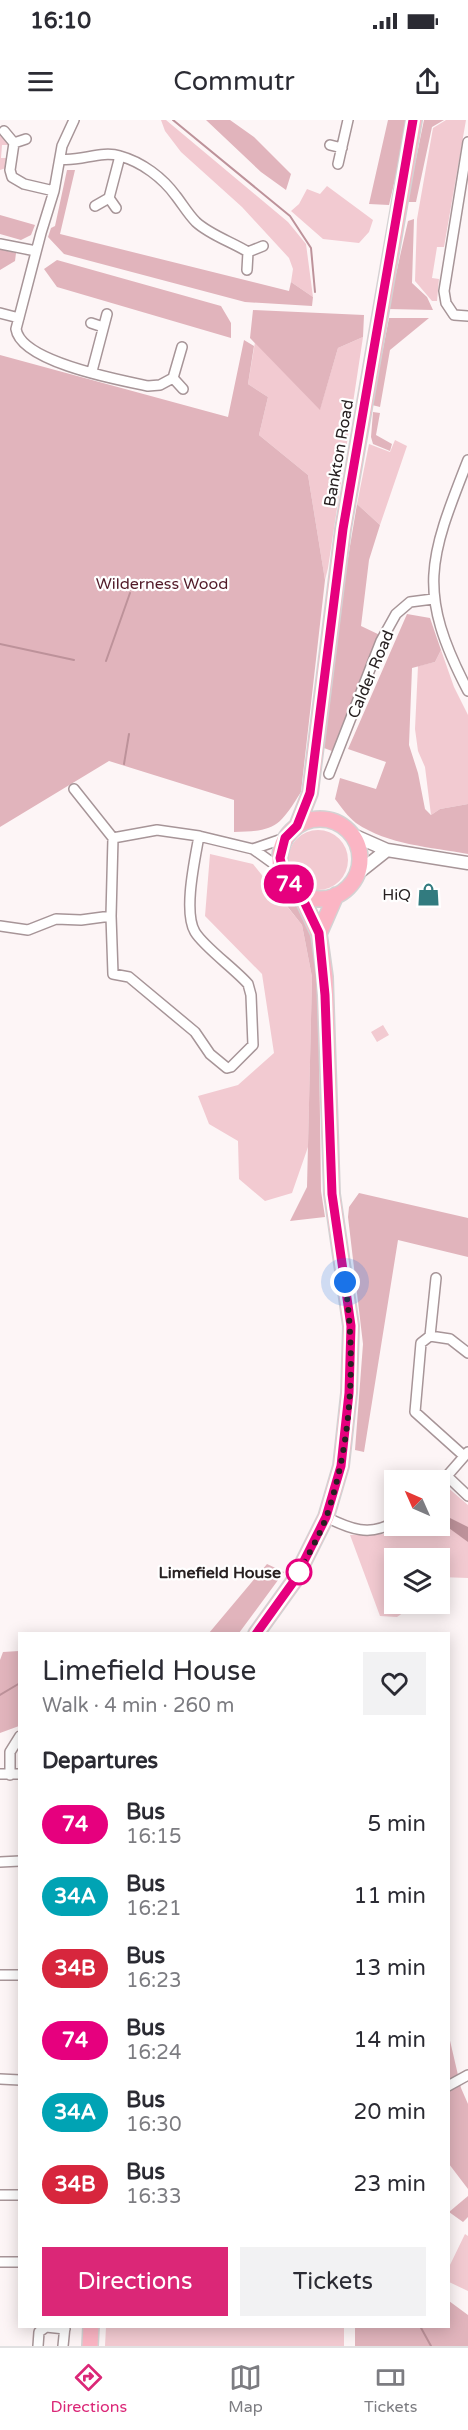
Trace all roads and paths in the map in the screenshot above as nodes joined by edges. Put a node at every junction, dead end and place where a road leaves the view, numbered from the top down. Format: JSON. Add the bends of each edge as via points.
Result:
{"nodes":[{"id":1,"x":74,"y":120,"type":"edge"},
{"id":2,"x":348,"y":120,"type":"edge"},
{"id":3,"x":414,"y":120,"type":"edge"},
{"id":4,"x":4,"y":131,"type":"dead end"},
{"id":5,"x":26,"y":139,"type":"dead end"},
{"id":6,"x":14,"y":143,"type":"junction"},
{"id":7,"x":466,"y":144,"type":"edge"},
{"id":8,"x":330,"y":145,"type":"dead end"},
{"id":9,"x":342,"y":148,"type":"junction"},
{"id":10,"x":120,"y":156,"type":"junction"},
{"id":11,"x":60,"y":159,"type":"junction"},
{"id":12,"x":338,"y":164,"type":"dead end"},
{"id":13,"x":54,"y":191,"type":"junction"},
{"id":14,"x":109,"y":198,"type":"junction"},
{"id":15,"x":95,"y":206,"type":"dead end"},
{"id":16,"x":116,"y":208,"type":"dead end"},
{"id":17,"x":0,"y":244,"type":"edge"},
{"id":18,"x":263,"y":246,"type":"dead end"},
{"id":19,"x":36,"y":251,"type":"junction"},
{"id":20,"x":248,"y":252,"type":"junction"},
{"id":21,"x":247,"y":270,"type":"dead end"},
{"id":22,"x":0,"y":313,"type":"edge"},
{"id":23,"x":108,"y":314,"type":"dead end"},
{"id":24,"x":468,"y":316,"type":"edge"},
{"id":25,"x":19,"y":318,"type":"junction"},
{"id":26,"x":91,"y":323,"type":"dead end"},
{"id":27,"x":103,"y":327,"type":"junction"},
{"id":28,"x":183,"y":347,"type":"dead end"},
{"id":29,"x":92,"y":371,"type":"junction"},
{"id":30,"x":173,"y":378,"type":"junction"},
{"id":31,"x":183,"y":389,"type":"dead end"},
{"id":32,"x":468,"y":460,"type":"edge"},
{"id":33,"x":433,"y":599,"type":"junction"},
{"id":34,"x":468,"y":691,"type":"edge"},
{"id":35,"x":329,"y":774,"type":"dead end"},
{"id":36,"x":74,"y":789,"type":"dead end"},
{"id":37,"x":310,"y":793,"type":"junction"},
{"id":38,"x":329,"y":819,"type":"junction"},
{"id":39,"x":297,"y":826,"type":"junction"},
{"id":40,"x":353,"y":835,"type":"junction"},
{"id":41,"x":199,"y":836,"type":"junction"},
{"id":42,"x":113,"y":838,"type":"junction"},
{"id":43,"x":285,"y":838,"type":"junction"},
{"id":44,"x":254,"y":849,"type":"junction"},
{"id":45,"x":387,"y":850,"type":"junction"},
{"id":46,"x":468,"y":863,"type":"edge"},
{"id":47,"x":281,"y":868,"type":"junction"},
{"id":48,"x":357,"y":873,"type":"junction"},
{"id":49,"x":300,"y":893,"type":"junction"},
{"id":50,"x":336,"y":895,"type":"junction"},
{"id":51,"x":111,"y":916,"type":"junction"},
{"id":52,"x":0,"y":926,"type":"edge"},
{"id":53,"x":319,"y":933,"type":"junction"},
{"id":54,"x":436,"y":1278,"type":"dead end"},
{"id":55,"x":430,"y":1336,"type":"junction"},
{"id":56,"x":468,"y":1353,"type":"edge"},
{"id":57,"x":466,"y":1454,"type":"edge"},
{"id":58,"x":450,"y":1473,"type":"edge"},
{"id":59,"x":450,"y":1479,"type":"edge"},
{"id":60,"x":468,"y":1496,"type":"edge"},
{"id":61,"x":326,"y":1517,"type":"junction"},
{"id":62,"x":384,"y":1526,"type":"edge"},
{"id":63,"x":257,"y":1632,"type":"edge"},
{"id":64,"x":18,"y":1739,"type":"edge"},
{"id":65,"x":10,"y":1774,"type":"edge"},
{"id":66,"x":0,"y":1862,"type":"edge"},
{"id":67,"x":18,"y":1862,"type":"edge"},
{"id":68,"x":0,"y":1975,"type":"edge"},
{"id":69,"x":18,"y":1975,"type":"edge"},
{"id":70,"x":468,"y":2075,"type":"edge"},
{"id":71,"x":0,"y":2079,"type":"edge"},
{"id":72,"x":18,"y":2080,"type":"edge"},
{"id":73,"x":450,"y":2084,"type":"edge"},
{"id":74,"x":0,"y":2195,"type":"edge"},
{"id":75,"x":18,"y":2195,"type":"edge"},
{"id":76,"x":0,"y":2262,"type":"edge"},
{"id":77,"x":18,"y":2262,"type":"edge"},
{"id":78,"x":45,"y":2328,"type":"edge"},
{"id":79,"x":65,"y":2328,"type":"edge"},
{"id":80,"x":91,"y":2328,"type":"edge"},
{"id":81,"x":38,"y":2346,"type":"edge"},
{"id":82,"x":63,"y":2346,"type":"edge"},
{"id":83,"x":90,"y":2346,"type":"edge"}],
"edges":[{"from":1,"to":11,"type":"street"},
{"from":2,"to":9,"type":"street"},
{"from":3,"to":37,"type":"main road","name":"Bankton Road","via":[[343,529]]},
{"from":4,"to":6,"type":"street"},
{"from":5,"to":6,"type":"street"},
{"from":6,"to":13,"type":"street","via":[[12,177]]},
{"from":7,"to":24,"type":"street","via":[[444,291],[454,315]]},
{"from":8,"to":9,"type":"street"},
{"from":9,"to":12,"type":"street"},
{"from":10,"to":11,"type":"street"},
{"from":10,"to":14,"type":"street"},
{"from":10,"to":20,"type":"street","via":[[149,169],[162,180],[198,224]]},
{"from":11,"to":13,"type":"street"},
{"from":13,"to":19,"type":"street"},
{"from":14,"to":15,"type":"street"},
{"from":14,"to":16,"type":"street"},
{"from":17,"to":19,"type":"street"},
{"from":18,"to":20,"type":"street"},
{"from":19,"to":25,"type":"street"},
{"from":20,"to":21,"type":"street"},
{"from":22,"to":25,"type":"street"},
{"from":23,"to":27,"type":"street"},
{"from":25,"to":29,"type":"street","via":[[16,329],[22,344],[48,359]]},
{"from":26,"to":27,"type":"street"},
{"from":27,"to":29,"type":"street"},
{"from":28,"to":30,"type":"street"},
{"from":29,"to":30,"type":"street","via":[[148,386]]},
{"from":30,"to":31,"type":"street"},
{"from":32,"to":33,"type":"street","via":[[436,548]]},
{"from":33,"to":34,"type":"street","via":[[451,658]]},
{"from":33,"to":35,"type":"street","name":"Calder Road","via":[[410,602],[396,614],[381,641]]},
{"from":36,"to":42,"type":"street","via":[[98,811]]},
{"from":37,"to":38,"type":"main road"},
{"from":37,"to":39,"type":"main road","name":"Bankton Road"},
{"from":38,"to":39,"type":"main road"},
{"from":38,"to":40,"type":"main road"},
{"from":39,"to":43,"type":"main road"},
{"from":40,"to":45,"type":"street"},
{"from":40,"to":48,"type":"main road","via":[[360,860]]},
{"from":41,"to":42,"type":"street","via":[[157,830]]},
{"from":41,"to":44,"type":"street"},
{"from":41,"to":51,"type":"street","via":[[192,873],[191,920],[195,933],[242,977],[252,995],[253,1045],[231,1067],[226,1068],[210,1054],[195,1032],[129,977],[113,974]]},
{"from":42,"to":51,"type":"street"},
{"from":43,"to":44,"type":"street"},
{"from":43,"to":47,"type":"main road"},
{"from":44,"to":47,"type":"street"},
{"from":45,"to":46,"type":"street"},
{"from":45,"to":48,"type":"street"},
{"from":47,"to":49,"type":"main road","via":[[287,882]]},
{"from":48,"to":50,"type":"main road"},
{"from":49,"to":50,"type":"main road","via":[[311,898]]},
{"from":49,"to":53,"type":"main road"},
{"from":50,"to":53,"type":"main road"},
{"from":51,"to":52,"type":"street","via":[[56,919],[28,930]]},
{"from":53,"to":61,"type":"main road","via":[[325,989],[332,1194],[351,1326],[341,1466]]},
{"from":54,"to":55,"type":"street"},
{"from":55,"to":56,"type":"street","via":[[450,1339]]},
{"from":55,"to":57,"type":"street","via":[[421,1343],[415,1412]]},
{"from":57,"to":58,"type":"street"},
{"from":59,"to":60,"type":"street"},
{"from":61,"to":62,"type":"street","via":[[355,1531]]},
{"from":61,"to":63,"type":"main road","via":[[294,1581]]},
{"from":64,"to":65,"type":"street","via":[[10,1752]]},
{"from":66,"to":67,"type":"street"},
{"from":68,"to":69,"type":"street"},
{"from":70,"to":73,"type":"street"},
{"from":71,"to":72,"type":"street"},
{"from":74,"to":75,"type":"street"},
{"from":76,"to":77,"type":"street"},
{"from":78,"to":81,"type":"street","via":[[39,2332]]},
{"from":79,"to":82,"type":"street"},
{"from":80,"to":83,"type":"main road"}]}
